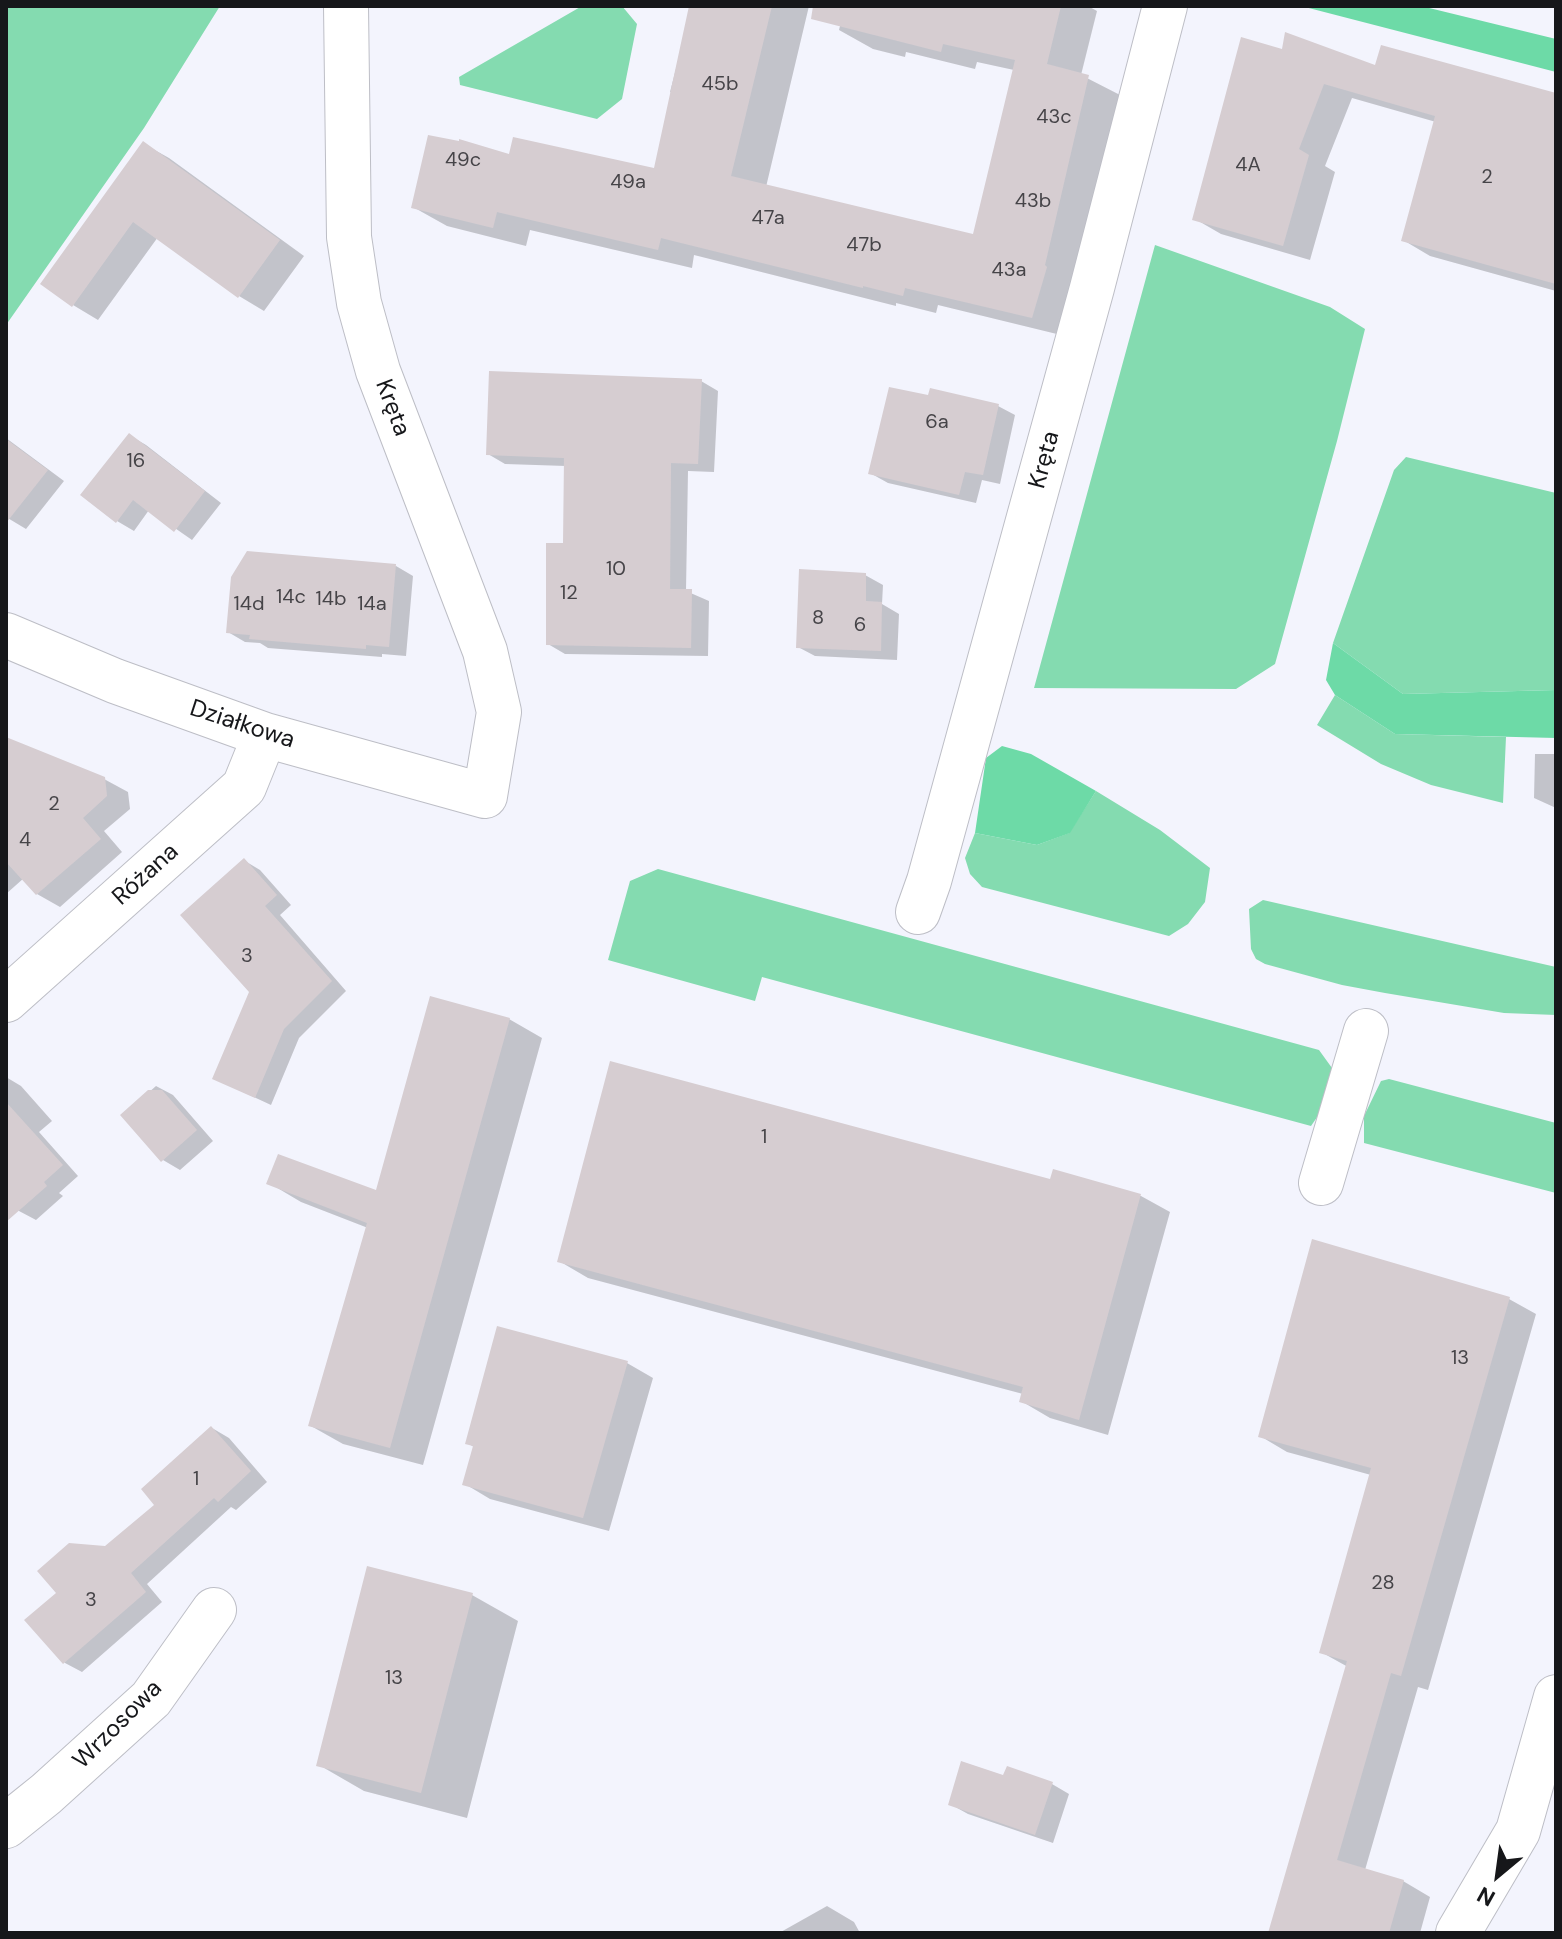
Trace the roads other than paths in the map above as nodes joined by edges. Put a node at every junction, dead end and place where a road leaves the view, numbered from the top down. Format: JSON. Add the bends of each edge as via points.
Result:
{"nodes":[{"id":1,"x":346,"y":6,"type":"edge"},
{"id":2,"x":1165,"y":6,"type":"edge"},
{"id":3,"x":6,"y":635,"type":"edge"},
{"id":4,"x":265,"y":735,"type":"junction"},
{"id":5,"x":485,"y":796,"type":"joint"},
{"id":6,"x":918,"y":912,"type":"dead end"},
{"id":7,"x":6,"y":1000,"type":"edge"},
{"id":8,"x":1366,"y":1031,"type":"dead end"},
{"id":9,"x":1321,"y":1183,"type":"dead end"},
{"id":10,"x":214,"y":1610,"type":"dead end"},
{"id":11,"x":1556,"y":1697,"type":"edge"},
{"id":12,"x":6,"y":1826,"type":"edge"},
{"id":13,"x":1458,"y":1933,"type":"edge"}],
"edges":[{"from":1,"to":5,"type":"street","name":"Kręta","via":[[349,237],[359,303],[378,371],[485,651],[499,712]]},
{"from":2,"to":6,"type":"street","name":"Kręta","via":[[1086,311]]},
{"from":3,"to":4,"type":"street","name":"Działkowa"},
{"from":4,"to":5,"type":"street","name":"Działkowa"},
{"from":4,"to":7,"type":"street","name":"Różana","via":[[244,787]]},
{"from":8,"to":9,"type":"street"},
{"from":10,"to":12,"type":"street","name":"Wrzosowa","via":[[151,1699]]},
{"from":11,"to":13,"type":"street","via":[[1518,1831]]}]}
